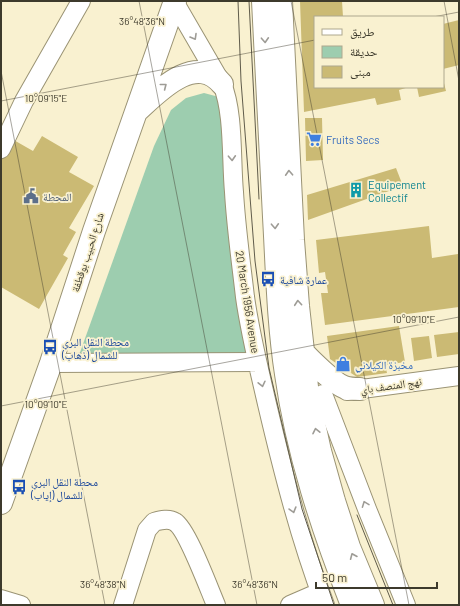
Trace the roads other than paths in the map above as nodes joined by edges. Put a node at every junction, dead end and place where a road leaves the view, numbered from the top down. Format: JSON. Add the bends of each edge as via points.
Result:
{"nodes":[{"id":1,"x":81,"y":1,"type":"edge"},
{"id":2,"x":263,"y":1,"type":"edge"},
{"id":3,"x":281,"y":1,"type":"edge"},
{"id":4,"x":172,"y":2,"type":"edge"},
{"id":5,"x":222,"y":84,"type":"junction"},
{"id":6,"x":132,"y":122,"type":"junction"},
{"id":7,"x":1,"y":149,"type":"edge"},
{"id":8,"x":303,"y":352,"type":"junction"},
{"id":9,"x":257,"y":362,"type":"junction"},
{"id":10,"x":51,"y":363,"type":"junction"},
{"id":11,"x":459,"y":376,"type":"edge"},
{"id":12,"x":360,"y":389,"type":"junction"},
{"id":13,"x":307,"y":397,"type":"junction"},
{"id":14,"x":1,"y":503,"type":"edge"},
{"id":15,"x":322,"y":598,"type":"edge"},
{"id":16,"x":1,"y":599,"type":"edge"},
{"id":17,"x":21,"y":605,"type":"edge"},
{"id":18,"x":123,"y":605,"type":"edge"},
{"id":19,"x":216,"y":605,"type":"edge"},
{"id":20,"x":290,"y":605,"type":"edge"},
{"id":21,"x":352,"y":605,"type":"edge"},
{"id":22,"x":373,"y":605,"type":"edge"},
{"id":23,"x":406,"y":605,"type":"edge"}],
"edges":[{"from":1,"to":7,"type":"street","via":[[24,100]]},
{"from":2,"to":13,"type":"main road","one_way":true,"via":[[277,283],[283,348]]},
{"from":8,"to":3,"type":"main road","one_way":true,"via":[[293,240]]},
{"from":4,"to":5,"type":"street","name":"20 March 1956 Avenue","one_way":true},
{"from":4,"to":6,"type":"main road","name":"شارع الحبيب بوقطفة"},
{"from":6,"to":5,"type":"main road","one_way":true,"via":[[165,85],[185,75],[203,72],[210,74]]},
{"from":5,"to":9,"type":"street","name":"20 March 1956 Avenue","one_way":true,"via":[[228,105],[239,247]]},
{"from":6,"to":10,"type":"main road","name":"شارع الحبيب بوقطفة"},
{"from":8,"to":12,"type":"main road","via":[[341,386]]},
{"from":8,"to":13,"type":"main road"},
{"from":9,"to":10,"type":"street"},
{"from":9,"to":15,"type":"street","name":"20 March 1956 Avenue","one_way":true,"via":[[294,514]]},
{"from":10,"to":14,"type":"main road","name":"شارع الحبيب بوقطفة"},
{"from":11,"to":12,"type":"street","name":"نهج المنصف باي"},
{"from":12,"to":13,"type":"street","name":"نهج المنصف باي"},
{"from":13,"to":21,"type":"main road","via":[[300,445],[329,544]]},
{"from":22,"to":13,"type":"main road","one_way":true,"via":[[349,547],[334,501]]},
{"from":23,"to":13,"type":"street","one_way":true,"via":[[367,509]]},
{"from":15,"to":20,"type":"street"},
{"from":16,"to":17,"type":"street"},
{"from":18,"to":19,"type":"street","via":[[147,530],[154,522],[166,520],[178,524],[187,537]]}]}
